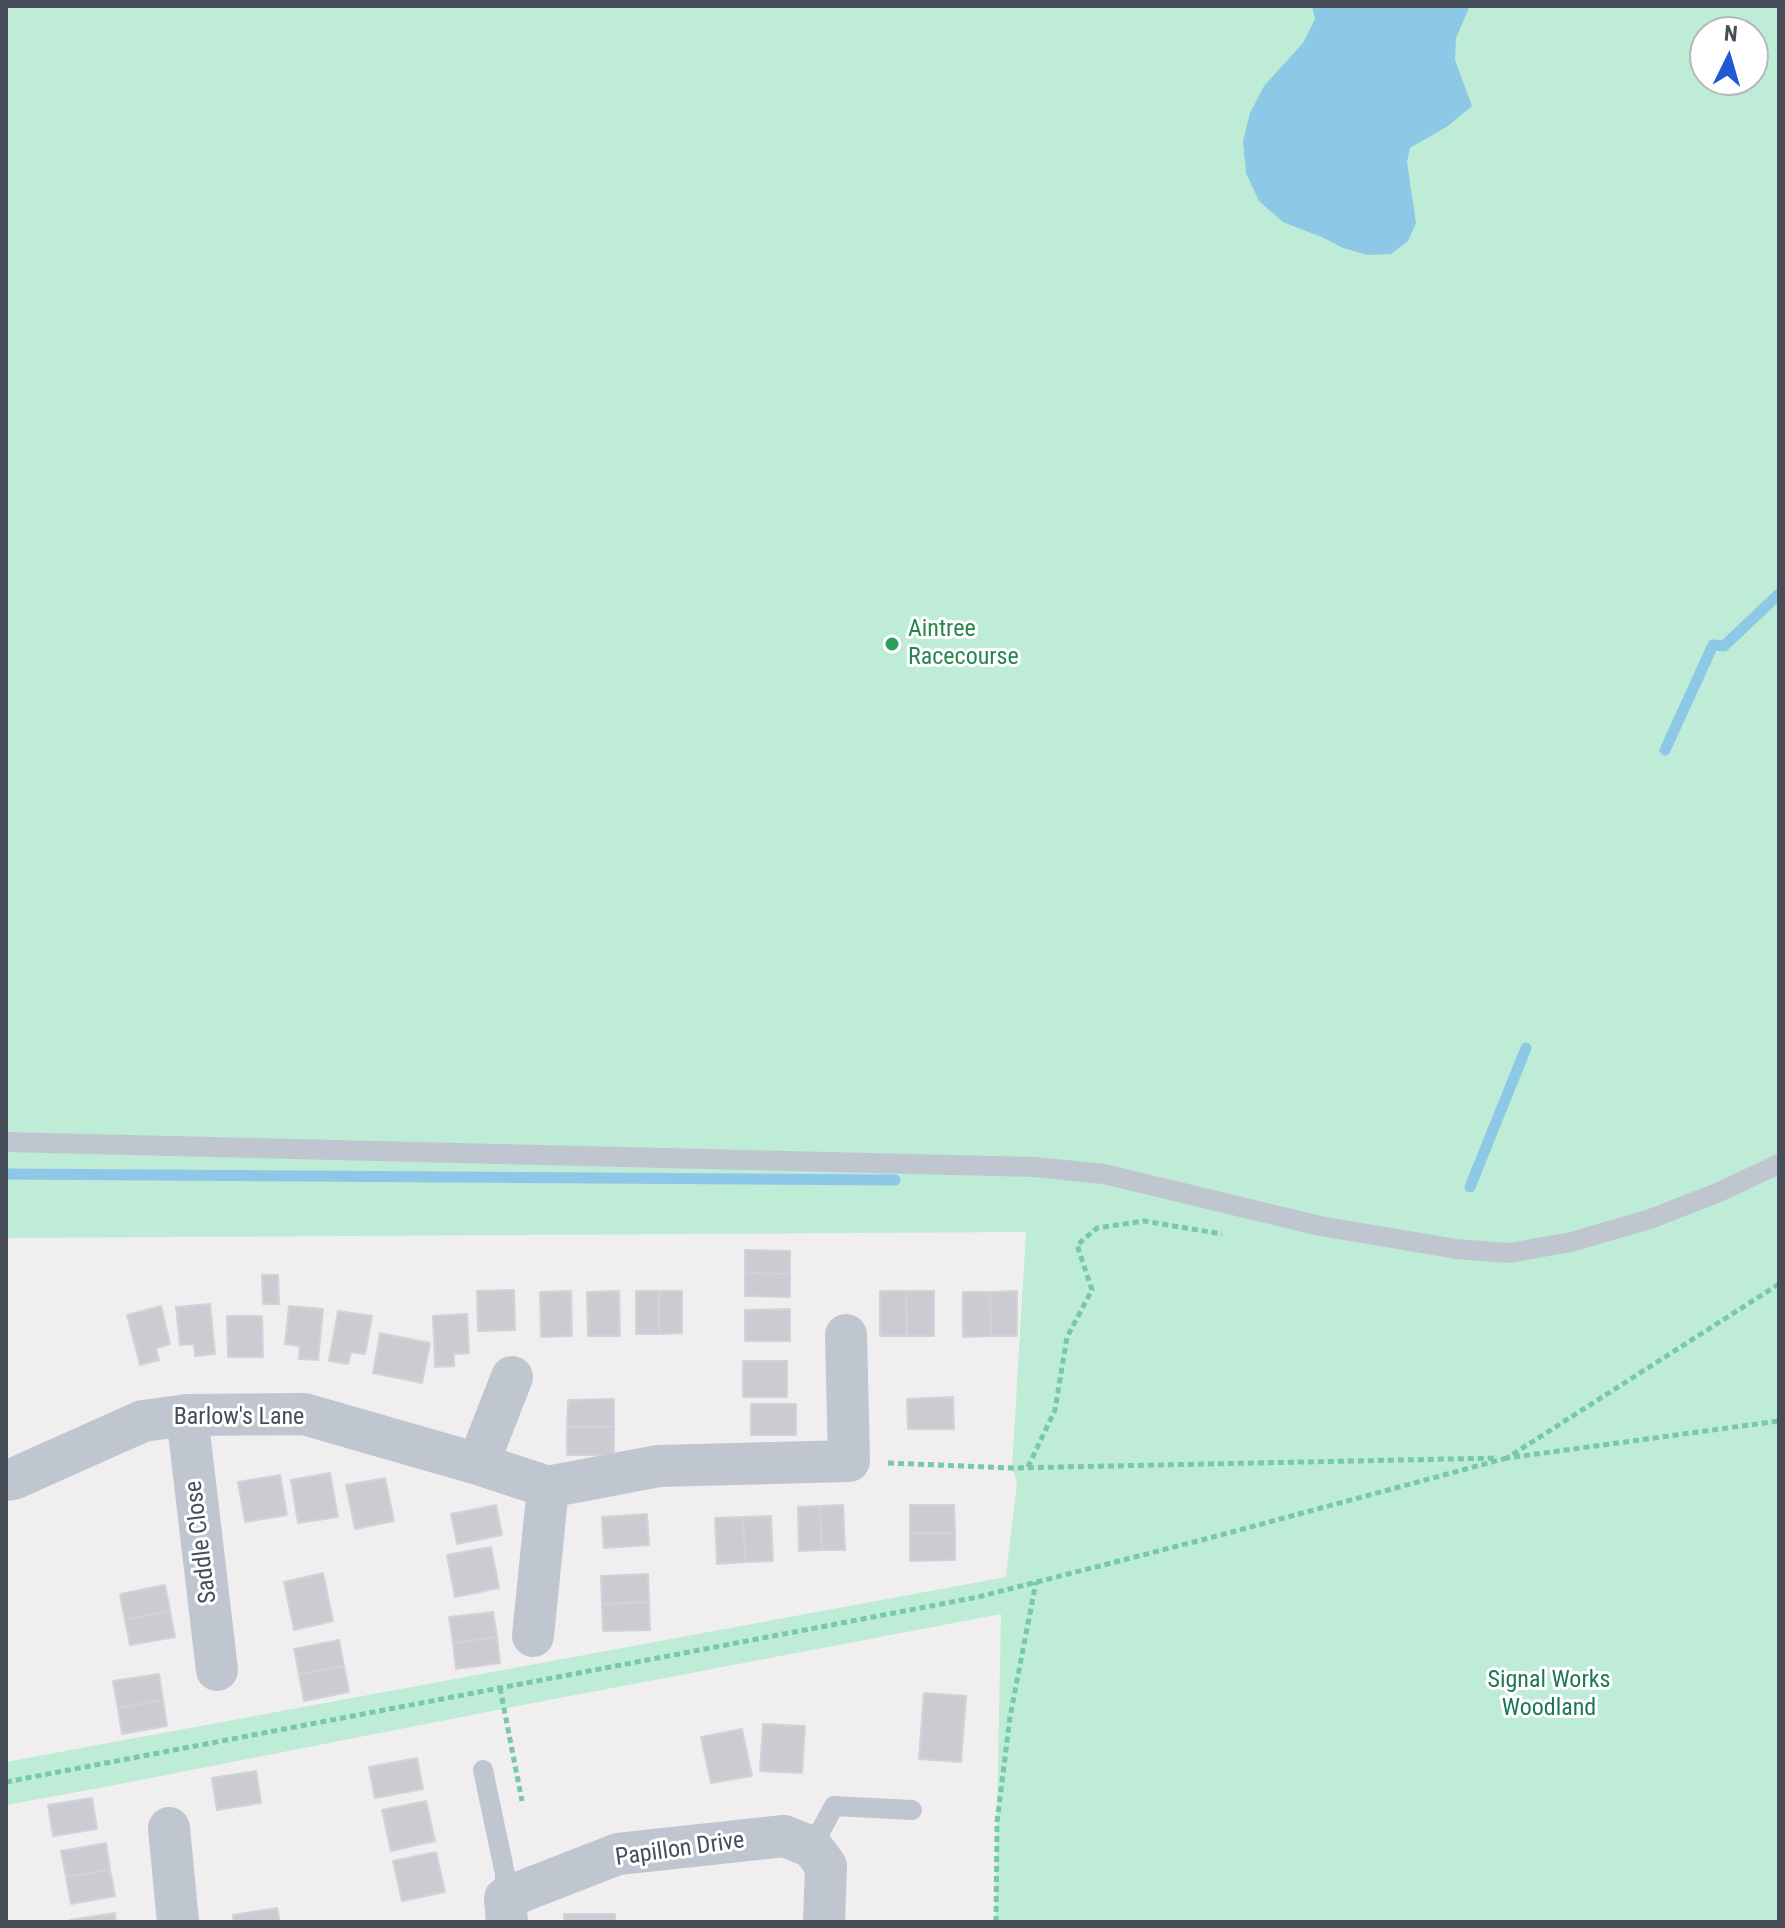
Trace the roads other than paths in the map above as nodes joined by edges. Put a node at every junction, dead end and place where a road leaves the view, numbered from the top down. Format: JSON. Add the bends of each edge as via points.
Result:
{"nodes":[{"id":1,"x":6,"y":1142,"type":"edge"},
{"id":2,"x":1779,"y":1164,"type":"edge"},
{"id":3,"x":846,"y":1335,"type":"dead end"},
{"id":4,"x":512,"y":1377,"type":"dead end"},
{"id":5,"x":187,"y":1415,"type":"junction"},
{"id":6,"x":478,"y":1464,"type":"junction"},
{"id":7,"x":6,"y":1480,"type":"edge"},
{"id":8,"x":548,"y":1487,"type":"junction"},
{"id":9,"x":533,"y":1636,"type":"dead end"},
{"id":10,"x":217,"y":1670,"type":"dead end"},
{"id":11,"x":483,"y":1770,"type":"dead end"},
{"id":12,"x":912,"y":1810,"type":"dead end"},
{"id":13,"x":169,"y":1828,"type":"dead end"},
{"id":14,"x":812,"y":1847,"type":"junction"},
{"id":15,"x":506,"y":1910,"type":"edge"},
{"id":16,"x":178,"y":1922,"type":"edge"},
{"id":17,"x":824,"y":1922,"type":"edge"}],
"edges":[{"from":1,"to":2,"type":"lane","via":[[1035,1167],[1104,1174],[1320,1226],[1509,1253],[1650,1219]]},
{"from":3,"to":8,"type":"street","name":"Barlow's Lane","via":[[849,1461],[658,1466]]},
{"from":4,"to":6,"type":"street"},
{"from":5,"to":6,"type":"street","name":"Barlow's Lane","via":[[304,1414]]},
{"from":5,"to":7,"type":"street","name":"Barlow's Lane","via":[[143,1421]]},
{"from":5,"to":10,"type":"street","name":"Saddle Close"},
{"from":6,"to":8,"type":"street","name":"Barlow's Lane"},
{"from":8,"to":9,"type":"street"},
{"from":11,"to":15,"type":"lane","name":"Papillon Drive","via":[[505,1874]]},
{"from":12,"to":14,"type":"lane","via":[[834,1806]]},
{"from":13,"to":16,"type":"street"},
{"from":14,"to":15,"type":"street","name":"Papillon Drive","via":[[784,1836],[618,1854]]},
{"from":14,"to":17,"type":"street","via":[[826,1866]]}]}
